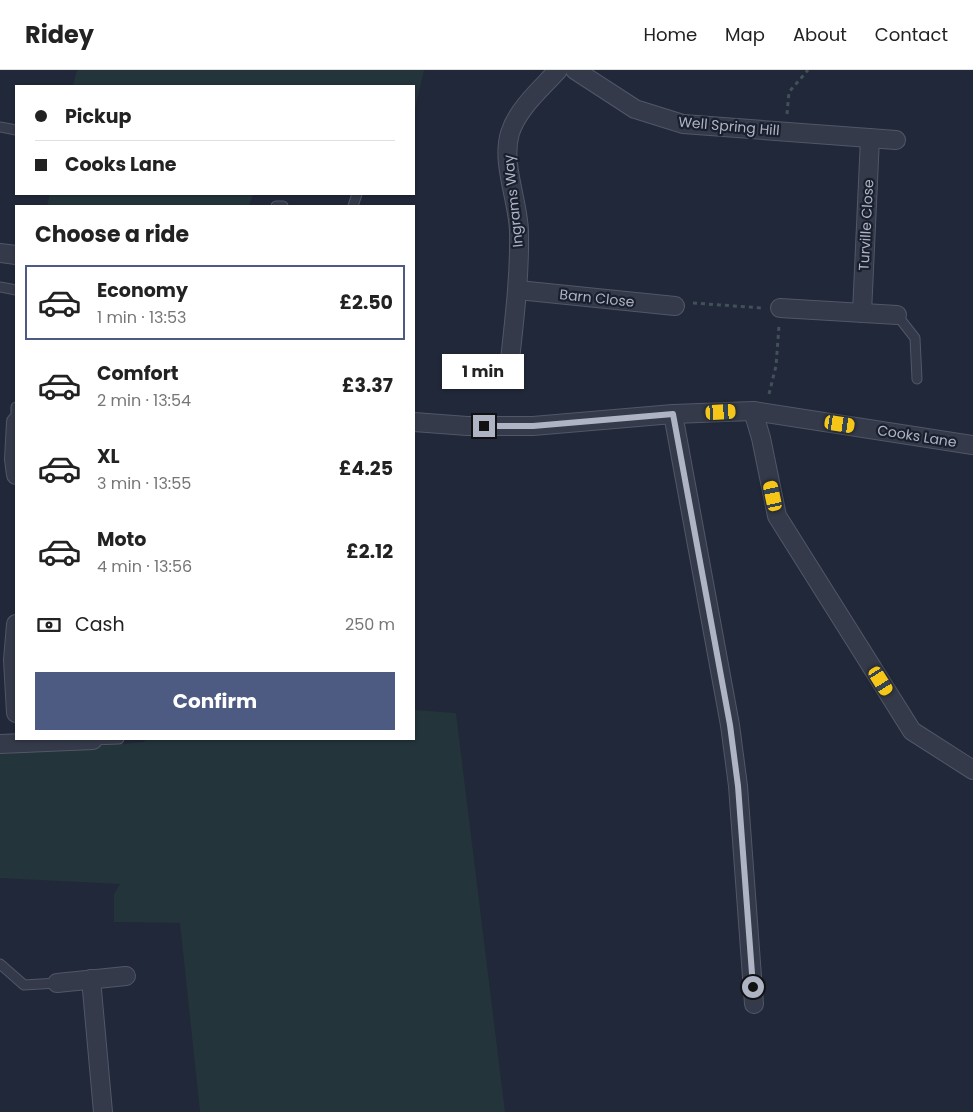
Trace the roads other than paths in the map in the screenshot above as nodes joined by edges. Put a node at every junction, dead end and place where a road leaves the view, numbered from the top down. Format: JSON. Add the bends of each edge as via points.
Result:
{"nodes":[{"id":1,"x":558,"y":70,"type":"edge"},
{"id":2,"x":575,"y":70,"type":"edge"},
{"id":3,"x":0,"y":127,"type":"edge"},
{"id":4,"x":15,"y":130,"type":"edge"},
{"id":5,"x":870,"y":138,"type":"junction"},
{"id":6,"x":896,"y":140,"type":"dead end"},
{"id":7,"x":0,"y":253,"type":"edge"},
{"id":8,"x":15,"y":255,"type":"edge"},
{"id":9,"x":0,"y":287,"type":"edge"},
{"id":10,"x":15,"y":290,"type":"edge"},
{"id":11,"x":518,"y":290,"type":"junction"},
{"id":12,"x":675,"y":306,"type":"road end"},
{"id":13,"x":780,"y":308,"type":"road end"},
{"id":14,"x":862,"y":313,"type":"junction"},
{"id":15,"x":897,"y":315,"type":"joint"},
{"id":16,"x":508,"y":379,"type":"dead end"},
{"id":17,"x":917,"y":379,"type":"dead end"},
{"id":18,"x":759,"y":412,"type":"junction"},
{"id":19,"x":673,"y":414,"type":"junction"},
{"id":20,"x":415,"y":422,"type":"edge"},
{"id":21,"x":15,"y":429,"type":"edge"},
{"id":22,"x":973,"y":444,"type":"edge"},
{"id":23,"x":10,"y":465,"type":"edge"},
{"id":24,"x":15,"y":636,"type":"edge"},
{"id":25,"x":15,"y":695,"type":"edge"},
{"id":26,"x":93,"y":740,"type":"edge"},
{"id":27,"x":18,"y":741,"type":"edge"},
{"id":28,"x":0,"y":744,"type":"edge"},
{"id":29,"x":973,"y":770,"type":"edge"},
{"id":30,"x":0,"y":964,"type":"edge"},
{"id":31,"x":126,"y":976,"type":"dead end"},
{"id":32,"x":91,"y":979,"type":"junction"},
{"id":33,"x":57,"y":983,"type":"joint"},
{"id":34,"x":754,"y":1004,"type":"dead end"},
{"id":35,"x":103,"y":1112,"type":"edge"}],
"edges":[{"from":1,"to":11,"type":"street","name":"Ingrams Way","via":[[516,117],[510,135],[508,152],[519,229]]},
{"from":2,"to":5,"type":"street","name":"Well Spring Hill","via":[[635,109],[682,124]]},
{"from":3,"to":4,"type":"lane"},
{"from":5,"to":6,"type":"street","name":"Well Spring Hill"},
{"from":5,"to":14,"type":"street","name":"Turville Close"},
{"from":7,"to":8,"type":"street"},
{"from":9,"to":10,"type":"lane"},
{"from":11,"to":12,"type":"street","name":"Barn Close"},
{"from":11,"to":16,"type":"street","name":"Ingrams Way"},
{"from":13,"to":14,"type":"street"},
{"from":14,"to":15,"type":"street"},
{"from":15,"to":17,"type":"lane","via":[[915,338]]},
{"from":18,"to":19,"type":"street","name":"Cooks Lane"},
{"from":18,"to":22,"type":"street","name":"Cooks Lane"},
{"from":18,"to":29,"type":"street","via":[[777,516],[912,731]]},
{"from":19,"to":20,"type":"street","name":"Cooks Lane","via":[[533,426]]},
{"from":19,"to":34,"type":"street","via":[[731,734],[738,786]]},
{"from":21,"to":23,"type":"street"},
{"from":24,"to":25,"type":"street"},
{"from":26,"to":27,"type":"street"},
{"from":27,"to":28,"type":"street"},
{"from":30,"to":33,"type":"lane","via":[[24,985]]},
{"from":31,"to":32,"type":"street"},
{"from":32,"to":33,"type":"street"},
{"from":32,"to":35,"type":"street"}]}
